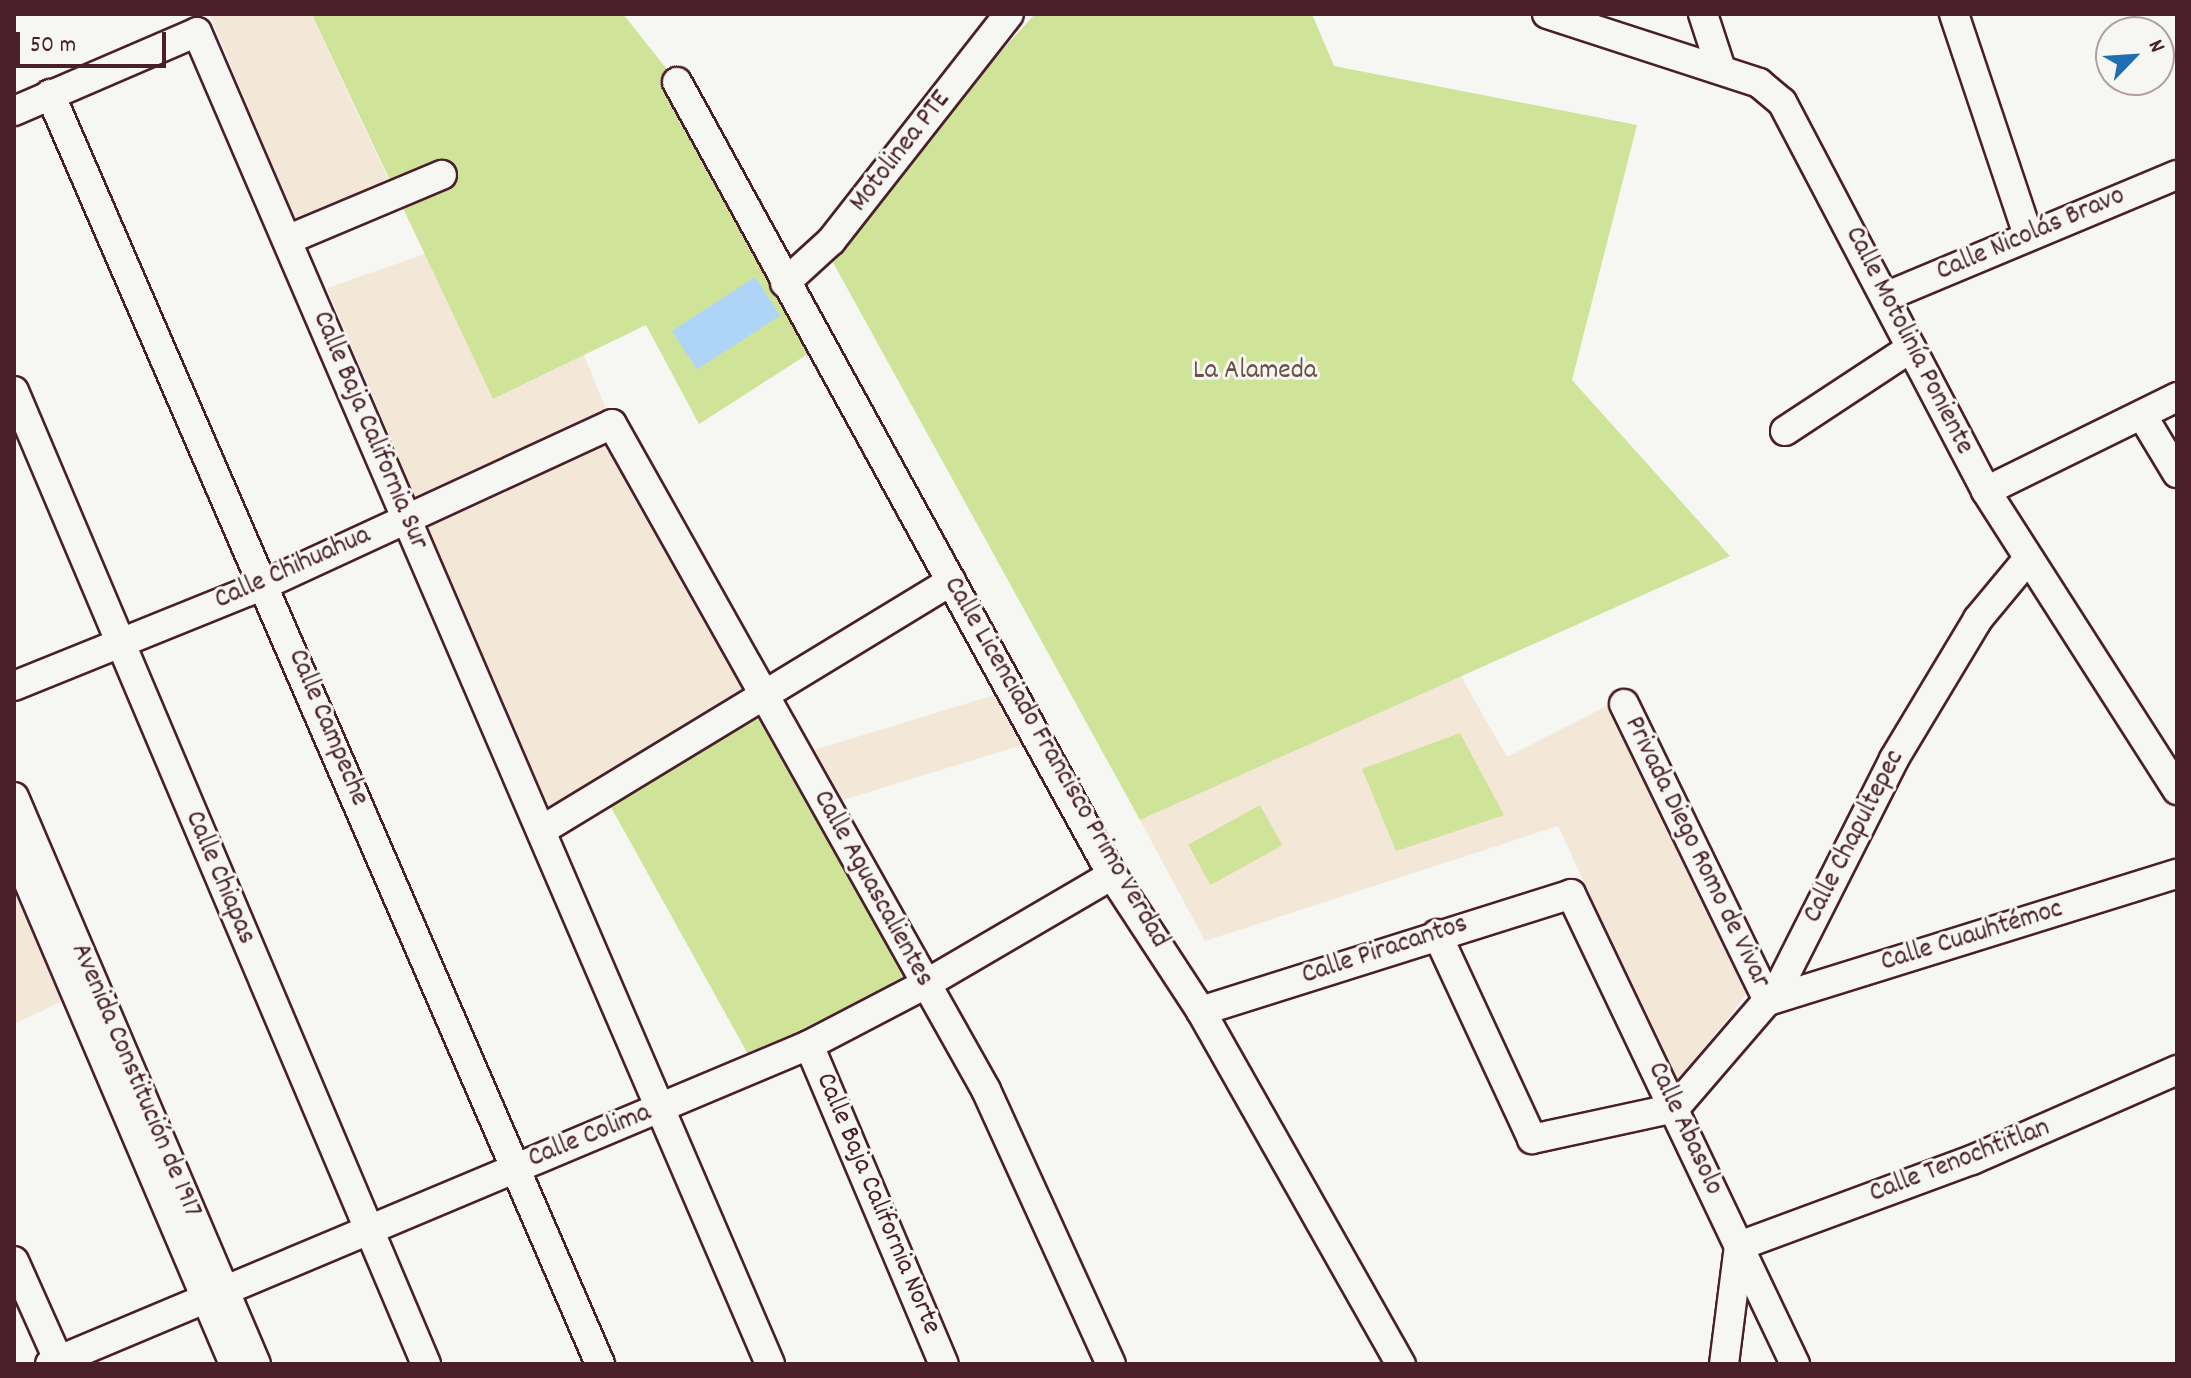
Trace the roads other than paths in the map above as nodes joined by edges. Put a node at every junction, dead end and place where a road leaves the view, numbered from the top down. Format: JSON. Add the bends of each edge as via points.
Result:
{"nodes":[{"id":1,"x":1009,"y":14,"type":"edge"},
{"id":2,"x":1547,"y":14,"type":"edge"},
{"id":3,"x":1703,"y":14,"type":"edge"},
{"id":4,"x":1954,"y":14,"type":"edge"},
{"id":5,"x":1721,"y":69,"type":"junction"},
{"id":6,"x":677,"y":82,"type":"dead end"},
{"id":7,"x":50,"y":94,"type":"junction"},
{"id":8,"x":14,"y":111,"type":"edge"},
{"id":9,"x":442,"y":175,"type":"dead end"},
{"id":10,"x":2177,"y":175,"type":"edge"},
{"id":11,"x":2028,"y":235,"type":"junction"},
{"id":12,"x":287,"y":240,"type":"junction"},
{"id":13,"x":785,"y":283,"type":"junction"},
{"id":14,"x":1885,"y":297,"type":"junction"},
{"id":15,"x":1911,"y":348,"type":"junction"},
{"id":16,"x":14,"y":391,"type":"edge"},
{"id":17,"x":2177,"y":397,"type":"edge"},
{"id":18,"x":2142,"y":415,"type":"junction"},
{"id":19,"x":612,"y":424,"type":"joint"},
{"id":20,"x":1785,"y":431,"type":"dead end"},
{"id":21,"x":2177,"y":473,"type":"edge"},
{"id":22,"x":1986,"y":491,"type":"junction"},
{"id":23,"x":407,"y":518,"type":"junction"},
{"id":24,"x":2027,"y":560,"type":"junction"},
{"id":25,"x":951,"y":581,"type":"junction"},
{"id":26,"x":266,"y":584,"type":"junction"},
{"id":27,"x":118,"y":642,"type":"junction"},
{"id":28,"x":14,"y":686,"type":"edge"},
{"id":29,"x":765,"y":695,"type":"junction"},
{"id":30,"x":1624,"y":704,"type":"dead end"},
{"id":31,"x":2177,"y":790,"type":"edge"},
{"id":32,"x":14,"y":797,"type":"edge"},
{"id":33,"x":542,"y":830,"type":"junction"},
{"id":34,"x":14,"y":848,"type":"edge"},
{"id":35,"x":2177,"y":874,"type":"edge"},
{"id":36,"x":1112,"y":875,"type":"junction"},
{"id":37,"x":1571,"y":894,"type":"joint"},
{"id":38,"x":1437,"y":934,"type":"junction"},
{"id":39,"x":924,"y":985,"type":"junction"},
{"id":40,"x":1768,"y":1001,"type":"junction"},
{"id":41,"x":1201,"y":1011,"type":"junction"},
{"id":42,"x":809,"y":1045,"type":"junction"},
{"id":43,"x":2177,"y":1070,"type":"edge"},
{"id":44,"x":1675,"y":1108,"type":"junction"},
{"id":45,"x":660,"y":1109,"type":"junction"},
{"id":46,"x":514,"y":1168,"type":"junction"},
{"id":47,"x":368,"y":1227,"type":"junction"},
{"id":48,"x":1739,"y":1246,"type":"junction"},
{"id":49,"x":14,"y":1261,"type":"edge"},
{"id":50,"x":216,"y":1296,"type":"junction"},
{"id":51,"x":56,"y":1363,"type":"edge"},
{"id":52,"x":234,"y":1364,"type":"edge"},
{"id":53,"x":256,"y":1364,"type":"edge"},
{"id":54,"x":426,"y":1364,"type":"edge"},
{"id":55,"x":600,"y":1364,"type":"edge"},
{"id":56,"x":770,"y":1364,"type":"edge"},
{"id":57,"x":944,"y":1364,"type":"edge"},
{"id":58,"x":1111,"y":1364,"type":"edge"},
{"id":59,"x":1401,"y":1364,"type":"edge"},
{"id":60,"x":1724,"y":1364,"type":"edge"},
{"id":61,"x":1795,"y":1364,"type":"edge"}],
"edges":[{"from":1,"to":13,"type":"street","name":"Motolinea PTE","via":[[831,241]]},
{"from":2,"to":5,"type":"street","name":"Calle Motolinía Poniente"},
{"from":3,"to":5,"type":"street"},
{"from":4,"to":11,"type":"street"},
{"from":5,"to":14,"type":"street","name":"Calle Motolinía Poniente","via":[[1771,91],[1782,102]]},
{"from":6,"to":13,"type":"street","name":"Calle Licenciado Francisco Primo Verdad"},
{"from":7,"to":8,"type":"street"},
{"from":7,"to":12,"type":"street","name":"Calle Baja California Sur","via":[[197,32]]},
{"from":7,"to":26,"type":"street","name":"Calle Campeche"},
{"from":9,"to":12,"type":"street"},
{"from":10,"to":11,"type":"street","name":"Calle Nicolás Bravo"},
{"from":11,"to":14,"type":"street","name":"Calle Nicolás Bravo"},
{"from":12,"to":23,"type":"street","name":"Calle Baja California Sur"},
{"from":13,"to":25,"type":"street","name":"Calle Licenciado Francisco Primo Verdad"},
{"from":14,"to":15,"type":"street","name":"Calle Motolinía Poniente"},
{"from":15,"to":20,"type":"street"},
{"from":15,"to":22,"type":"street","name":"Calle Motolinía Poniente"},
{"from":16,"to":27,"type":"street","name":"Calle Chiapas"},
{"from":17,"to":18,"type":"street"},
{"from":18,"to":21,"type":"street"},
{"from":18,"to":22,"type":"street"},
{"from":19,"to":23,"type":"street","name":"Calle Chihuahua"},
{"from":19,"to":29,"type":"street","name":"Calle Aguascalientes"},
{"from":22,"to":24,"type":"street","name":"Calle Motolinía Poniente"},
{"from":23,"to":26,"type":"street","name":"Calle Chihuahua"},
{"from":23,"to":33,"type":"street","name":"Calle Baja California Sur"},
{"from":24,"to":31,"type":"street","name":"Calle Motolinía Poniente"},
{"from":24,"to":40,"type":"street","name":"Calle Chapultepec","via":[[1978,619],[1894,759]]},
{"from":25,"to":29,"type":"street"},
{"from":25,"to":36,"type":"street","name":"Calle Licenciado Francisco Primo Verdad"},
{"from":26,"to":27,"type":"street","name":"Calle Chihuahua"},
{"from":26,"to":46,"type":"street","name":"Calle Campeche"},
{"from":27,"to":28,"type":"street","name":"Calle Chihuahua"},
{"from":27,"to":47,"type":"street","name":"Calle Chiapas"},
{"from":29,"to":33,"type":"street"},
{"from":29,"to":39,"type":"street","name":"Calle Aguascalientes"},
{"from":30,"to":40,"type":"street","name":"Privada Diego Romo de Vivar"},
{"from":32,"to":50,"type":"street","name":"Avenida Constitución de 1917"},
{"from":33,"to":45,"type":"street","name":"Calle Baja California Sur"},
{"from":34,"to":50,"type":"street","name":"Avenida Constitución de 1917"},
{"from":35,"to":40,"type":"street","name":"Calle Cuauhtémoc"},
{"from":36,"to":39,"type":"street","name":"Calle Colima"},
{"from":36,"to":41,"type":"street","name":"Calle Licenciado Francisco Primo Verdad"},
{"from":37,"to":38,"type":"street","name":"Calle Piracantos"},
{"from":37,"to":44,"type":"street","name":"Calle Abasolo"},
{"from":38,"to":41,"type":"street","name":"Calle Piracantos"},
{"from":38,"to":44,"type":"street","via":[[1532,1139]]},
{"from":39,"to":42,"type":"street","name":"Calle Colima"},
{"from":39,"to":58,"type":"street","name":"Calle Aguascalientes","via":[[986,1090]]},
{"from":40,"to":44,"type":"street","name":"Calle Chapultepec"},
{"from":41,"to":59,"type":"street","name":"Calle Licenciado Francisco Primo Verdad"},
{"from":42,"to":45,"type":"street","name":"Calle Colima"},
{"from":42,"to":57,"type":"street","name":"Calle Baja California Norte"},
{"from":43,"to":48,"type":"street","name":"Calle Tenochtitlan","via":[[1972,1160]]},
{"from":44,"to":48,"type":"street","name":"Calle Abasolo"},
{"from":45,"to":46,"type":"street","name":"Calle Colima"},
{"from":45,"to":56,"type":"street","name":"Calle Baja California Sur"},
{"from":46,"to":47,"type":"street","name":"Calle Colima"},
{"from":46,"to":55,"type":"street","name":"Calle Campeche"},
{"from":47,"to":50,"type":"street","name":"Calle Colima"},
{"from":47,"to":54,"type":"street","name":"Calle Chiapas"},
{"from":48,"to":60,"type":"street"},
{"from":48,"to":61,"type":"street","name":"Calle Abasolo"},
{"from":49,"to":51,"type":"street"},
{"from":50,"to":51,"type":"street","name":"Calle Colima"},
{"from":50,"to":52,"type":"street","name":"Avenida Constitución de 1917"},
{"from":50,"to":53,"type":"street","name":"Avenida Constitución de 1917"}]}
